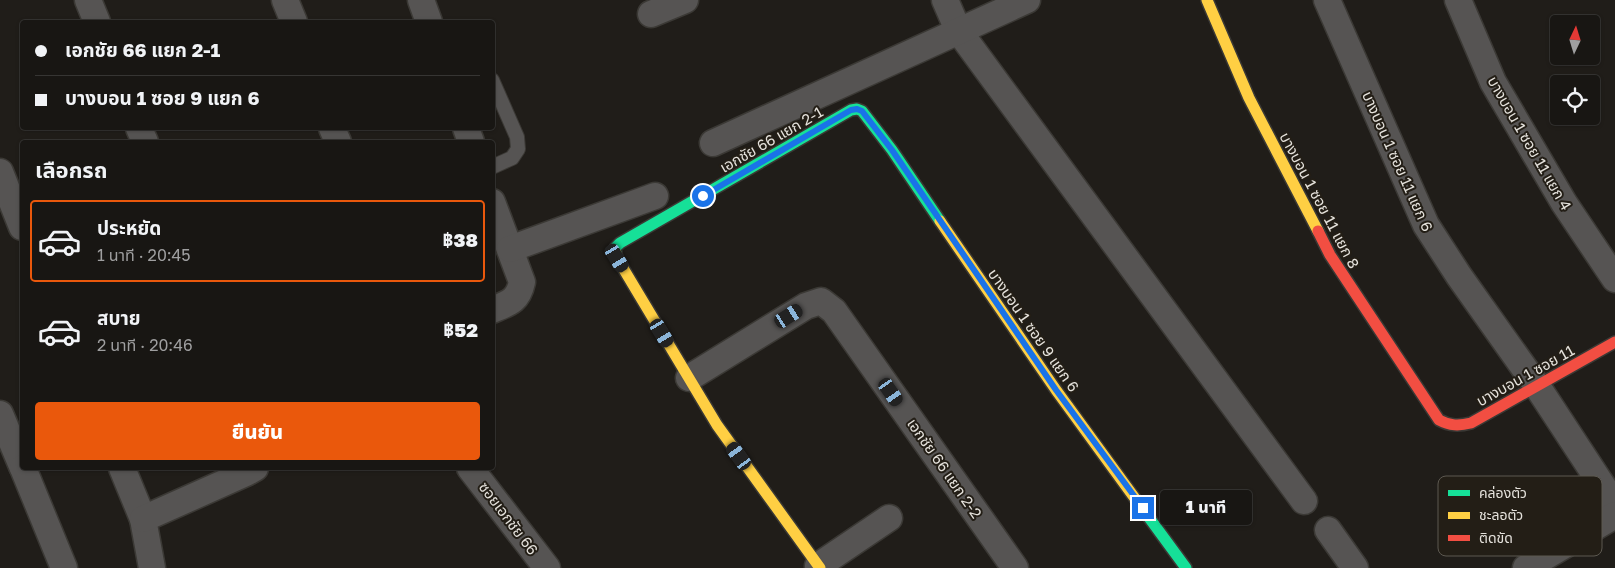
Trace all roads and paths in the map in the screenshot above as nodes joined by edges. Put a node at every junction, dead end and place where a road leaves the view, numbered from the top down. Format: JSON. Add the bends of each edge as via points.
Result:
{"nodes":[{"id":1,"x":88,"y":0,"type":"edge"},
{"id":2,"x":285,"y":0,"type":"edge"},
{"id":3,"x":421,"y":0,"type":"edge"},
{"id":4,"x":685,"y":0,"type":"edge"},
{"id":5,"x":945,"y":0,"type":"edge"},
{"id":6,"x":1027,"y":0,"type":"edge"},
{"id":7,"x":1207,"y":0,"type":"edge"},
{"id":8,"x":1327,"y":0,"type":"edge"},
{"id":9,"x":1458,"y":0,"type":"edge"},
{"id":10,"x":650,"y":14,"type":"dead end"},
{"id":11,"x":96,"y":20,"type":"edge"},
{"id":12,"x":293,"y":20,"type":"edge"},
{"id":13,"x":428,"y":20,"type":"edge"},
{"id":14,"x":958,"y":30,"type":"junction"},
{"id":15,"x":495,"y":87,"type":"edge"},
{"id":16,"x":857,"y":109,"type":"joint"},
{"id":17,"x":713,"y":144,"type":"dead end"},
{"id":18,"x":495,"y":166,"type":"edge"},
{"id":19,"x":0,"y":172,"type":"edge"},
{"id":20,"x":655,"y":196,"type":"dead end"},
{"id":21,"x":495,"y":210,"type":"edge"},
{"id":22,"x":20,"y":222,"type":"edge"},
{"id":23,"x":510,"y":249,"type":"junction"},
{"id":24,"x":1615,"y":278,"type":"edge"},
{"id":25,"x":495,"y":309,"type":"edge"},
{"id":26,"x":1615,"y":342,"type":"edge"},
{"id":27,"x":689,"y":378,"type":"junction"},
{"id":28,"x":1537,"y":386,"type":"junction"},
{"id":29,"x":0,"y":414,"type":"edge"},
{"id":30,"x":1447,"y":425,"type":"joint"},
{"id":31,"x":20,"y":460,"type":"edge"},
{"id":32,"x":24,"y":470,"type":"edge"},
{"id":33,"x":123,"y":470,"type":"edge"},
{"id":34,"x":252,"y":470,"type":"edge"},
{"id":35,"x":472,"y":470,"type":"edge"},
{"id":36,"x":1596,"y":476,"type":"edge"},
{"id":37,"x":1602,"y":484,"type":"edge"},
{"id":38,"x":1304,"y":501,"type":"dead end"},
{"id":39,"x":1615,"y":504,"type":"edge"},
{"id":40,"x":1615,"y":515,"type":"edge"},
{"id":41,"x":889,"y":518,"type":"dead end"},
{"id":42,"x":143,"y":519,"type":"junction"},
{"id":43,"x":1602,"y":523,"type":"edge"},
{"id":44,"x":1328,"y":530,"type":"dead end"},
{"id":45,"x":1546,"y":556,"type":"edge"},
{"id":46,"x":819,"y":567,"type":"edge"},
{"id":47,"x":64,"y":568,"type":"edge"},
{"id":48,"x":152,"y":568,"type":"edge"},
{"id":49,"x":547,"y":568,"type":"edge"},
{"id":50,"x":1015,"y":568,"type":"edge"},
{"id":51,"x":1186,"y":568,"type":"edge"},
{"id":52,"x":1355,"y":568,"type":"edge"},
{"id":53,"x":1526,"y":568,"type":"edge"}],
"edges":[{"from":1,"to":11,"type":"street"},
{"from":2,"to":12,"type":"street"},
{"from":3,"to":13,"type":"street"},
{"from":4,"to":10,"type":"street"},
{"from":5,"to":14,"type":"street"},
{"from":6,"to":14,"type":"street"},
{"from":7,"to":30,"type":"street","name":"บางบอน 1 ซอย 11 แยก 8","via":[[1249,98],[1330,255],[1439,420]]},
{"from":8,"to":28,"type":"street","name":"บางบอน 1 ซอย 11 แยก 6","via":[[1426,226]]},
{"from":9,"to":24,"type":"street","name":"บางบอน 1 ซอย 11 แยก 4","via":[[1493,82],[1564,203]]},
{"from":14,"to":17,"type":"street"},
{"from":14,"to":38,"type":"street"},
{"from":15,"to":18,"type":"lane","via":[[518,149],[512,158]]},
{"from":16,"to":27,"type":"street","name":"เอกชัย 66 แยก 2-1","via":[[615,248],[617,258]]},
{"from":16,"to":51,"type":"street","name":"บางบอน 1 ซอย 9 แยก 6","via":[[862,111],[892,150],[1056,390]]},
{"from":19,"to":22,"type":"street"},
{"from":20,"to":23,"type":"street"},
{"from":21,"to":23,"type":"street"},
{"from":23,"to":25,"type":"street","via":[[522,282],[520,293],[512,302]]},
{"from":26,"to":28,"type":"street","name":"บางบอน 1 ซอย 11"},
{"from":27,"to":46,"type":"street","name":"เอกชัย 66 แยก 2-1","via":[[716,425]]},
{"from":27,"to":50,"type":"street","name":"เอกชัย 66 แยก 2-2","via":[[806,306],[821,301],[834,311]]},
{"from":28,"to":30,"type":"street","name":"บางบอน 1 ซอย 11","via":[[1471,423]]},
{"from":28,"to":36,"type":"street","name":"บางบอน 1 ซอย 11 แยก 6"},
{"from":29,"to":31,"type":"street"},
{"from":32,"to":47,"type":"street"},
{"from":33,"to":42,"type":"street"},
{"from":34,"to":42,"type":"street"},
{"from":35,"to":49,"type":"street","name":"ซอยเอกชัย 66"},
{"from":37,"to":39,"type":"street","name":"บางบอน 1 ซอย 11 แยก 6"},
{"from":40,"to":43,"type":"street"},
{"from":41,"to":46,"type":"street"},
{"from":42,"to":48,"type":"street"},
{"from":44,"to":52,"type":"street"},
{"from":45,"to":53,"type":"street"}]}
